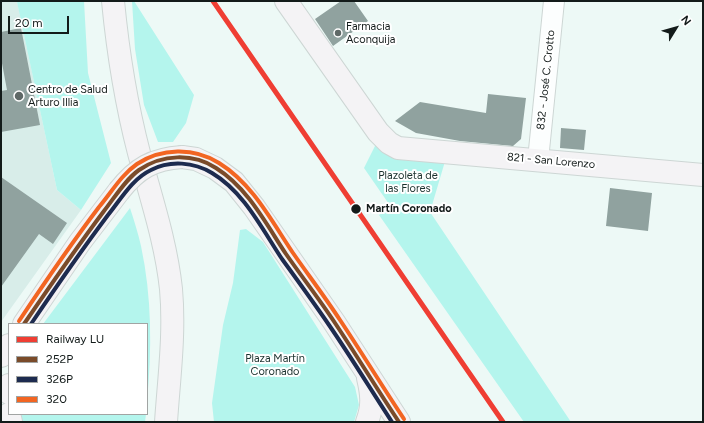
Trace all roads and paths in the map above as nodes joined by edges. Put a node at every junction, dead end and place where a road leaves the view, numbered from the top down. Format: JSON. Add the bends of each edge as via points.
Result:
{"nodes":[{"id":1,"x":113,"y":1,"type":"edge"},
{"id":2,"x":286,"y":1,"type":"edge"},
{"id":3,"x":554,"y":1,"type":"edge"},
{"id":4,"x":538,"y":160,"type":"junction"},
{"id":5,"x":703,"y":175,"type":"edge"},
{"id":6,"x":25,"y":323,"type":"edge"},
{"id":7,"x":8,"y":346,"type":"edge"},
{"id":8,"x":1,"y":356,"type":"edge"},
{"id":9,"x":368,"y":375,"type":"junction"},
{"id":10,"x":166,"y":422,"type":"edge"},
{"id":11,"x":367,"y":422,"type":"edge"},
{"id":12,"x":399,"y":422,"type":"edge"}],
"edges":[{"from":1,"to":10,"type":"street","via":[[127,102],[160,230],[171,289],[172,339]]},
{"from":2,"to":4,"type":"street","name":"821 - San Lorenzo","via":[[388,143],[398,148]]},
{"from":3,"to":4,"type":"street","name":"832 - José C. Crotto"},
{"from":4,"to":5,"type":"street","name":"821 - San Lorenzo"},
{"from":6,"to":9,"type":"street","bridge":true,"via":[[80,242],[128,179],[140,169],[160,160],[182,157],[196,159],[216,168],[234,182],[254,207]]},
{"from":7,"to":8,"type":"street"},
{"from":9,"to":11,"type":"street","via":[[372,393]]},
{"from":9,"to":12,"type":"street"}]}
